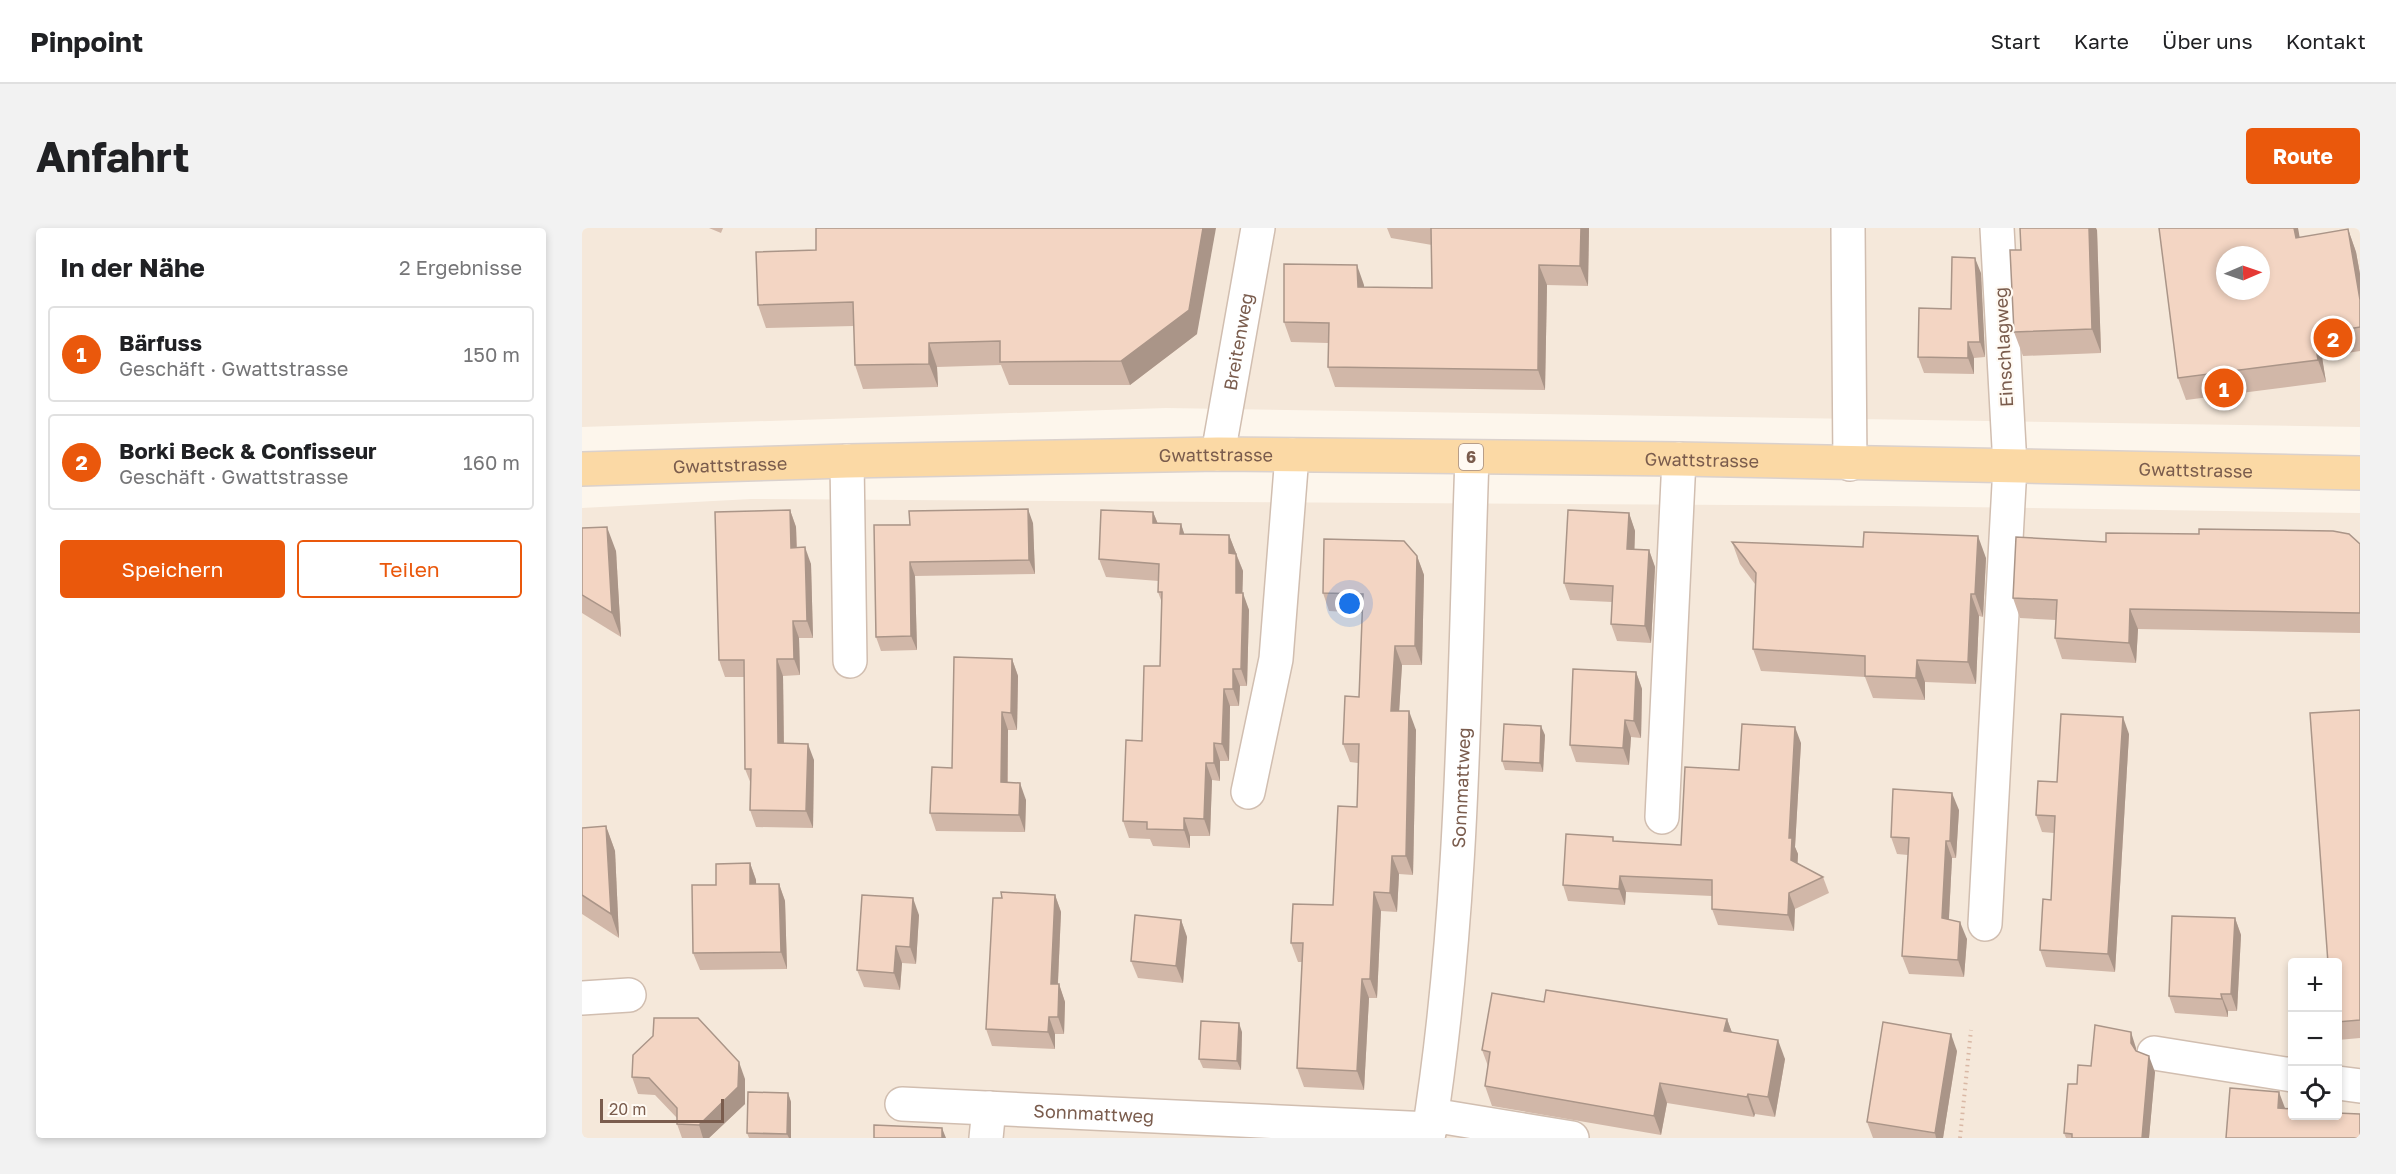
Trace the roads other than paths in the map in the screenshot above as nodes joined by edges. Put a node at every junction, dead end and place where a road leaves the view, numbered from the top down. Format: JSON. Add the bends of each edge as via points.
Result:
{"nodes":[{"id":1,"x":1258,"y":228,"type":"edge"},
{"id":2,"x":1848,"y":228,"type":"edge"},
{"id":3,"x":1997,"y":228,"type":"edge"},
{"id":4,"x":1218,"y":454,"type":"junction"},
{"id":5,"x":1292,"y":455,"type":"junction"},
{"id":6,"x":1472,"y":457,"type":"junction"},
{"id":7,"x":1679,"y":459,"type":"junction"},
{"id":8,"x":847,"y":460,"type":"junction"},
{"id":9,"x":1850,"y":464,"type":"junction"},
{"id":10,"x":2010,"y":466,"type":"junction"},
{"id":11,"x":582,"y":469,"type":"edge"},
{"id":12,"x":2360,"y":473,"type":"edge"},
{"id":13,"x":850,"y":661,"type":"dead end"},
{"id":14,"x":1248,"y":792,"type":"dead end"},
{"id":15,"x":1662,"y":817,"type":"dead end"},
{"id":16,"x":1985,"y":924,"type":"dead end"},
{"id":17,"x":630,"y":995,"type":"dead end"},
{"id":18,"x":582,"y":998,"type":"edge"},
{"id":19,"x":2154,"y":1053,"type":"dead end"},
{"id":20,"x":2288,"y":1074,"type":"edge"},
{"id":21,"x":2342,"y":1084,"type":"edge"},
{"id":22,"x":2360,"y":1086,"type":"edge"},
{"id":23,"x":902,"y":1104,"type":"dead end"},
{"id":24,"x":987,"y":1123,"type":"edge"},
{"id":25,"x":1430,"y":1127,"type":"edge"},
{"id":26,"x":1572,"y":1138,"type":"edge"}],
"edges":[{"from":1,"to":4,"type":"street","name":"Breitenweg"},
{"from":2,"to":9,"type":"street"},
{"from":3,"to":10,"type":"street","name":"Einschlagweg"},
{"from":4,"to":5,"type":"main road","name":"Gwattstrasse","number":"6"},
{"from":4,"to":8,"type":"main road","name":"Gwattstrasse","number":"6"},
{"from":5,"to":6,"type":"main road","name":"Gwattstrasse","number":"6"},
{"from":5,"to":14,"type":"street","via":[[1276,659]]},
{"from":6,"to":7,"type":"main road","name":"Gwattstrasse","number":"6"},
{"from":6,"to":25,"type":"street","name":"Sonnmattweg","via":[[1458,865]]},
{"from":7,"to":9,"type":"main road","name":"Gwattstrasse","number":"6"},
{"from":7,"to":15,"type":"street"},
{"from":8,"to":11,"type":"main road","name":"Gwattstrasse","number":"6"},
{"from":8,"to":13,"type":"street"},
{"from":9,"to":10,"type":"main road","name":"Gwattstrasse","number":"6"},
{"from":10,"to":12,"type":"main road","name":"Gwattstrasse","number":"6"},
{"from":10,"to":16,"type":"street","name":"Einschlagweg"},
{"from":17,"to":18,"type":"street"},
{"from":19,"to":20,"type":"street"},
{"from":21,"to":22,"type":"street"},
{"from":23,"to":24,"type":"street","name":"Sonnmattweg"},
{"from":24,"to":25,"type":"street","name":"Sonnmattweg"},
{"from":25,"to":26,"type":"street","name":"Sonnmattweg"}]}
